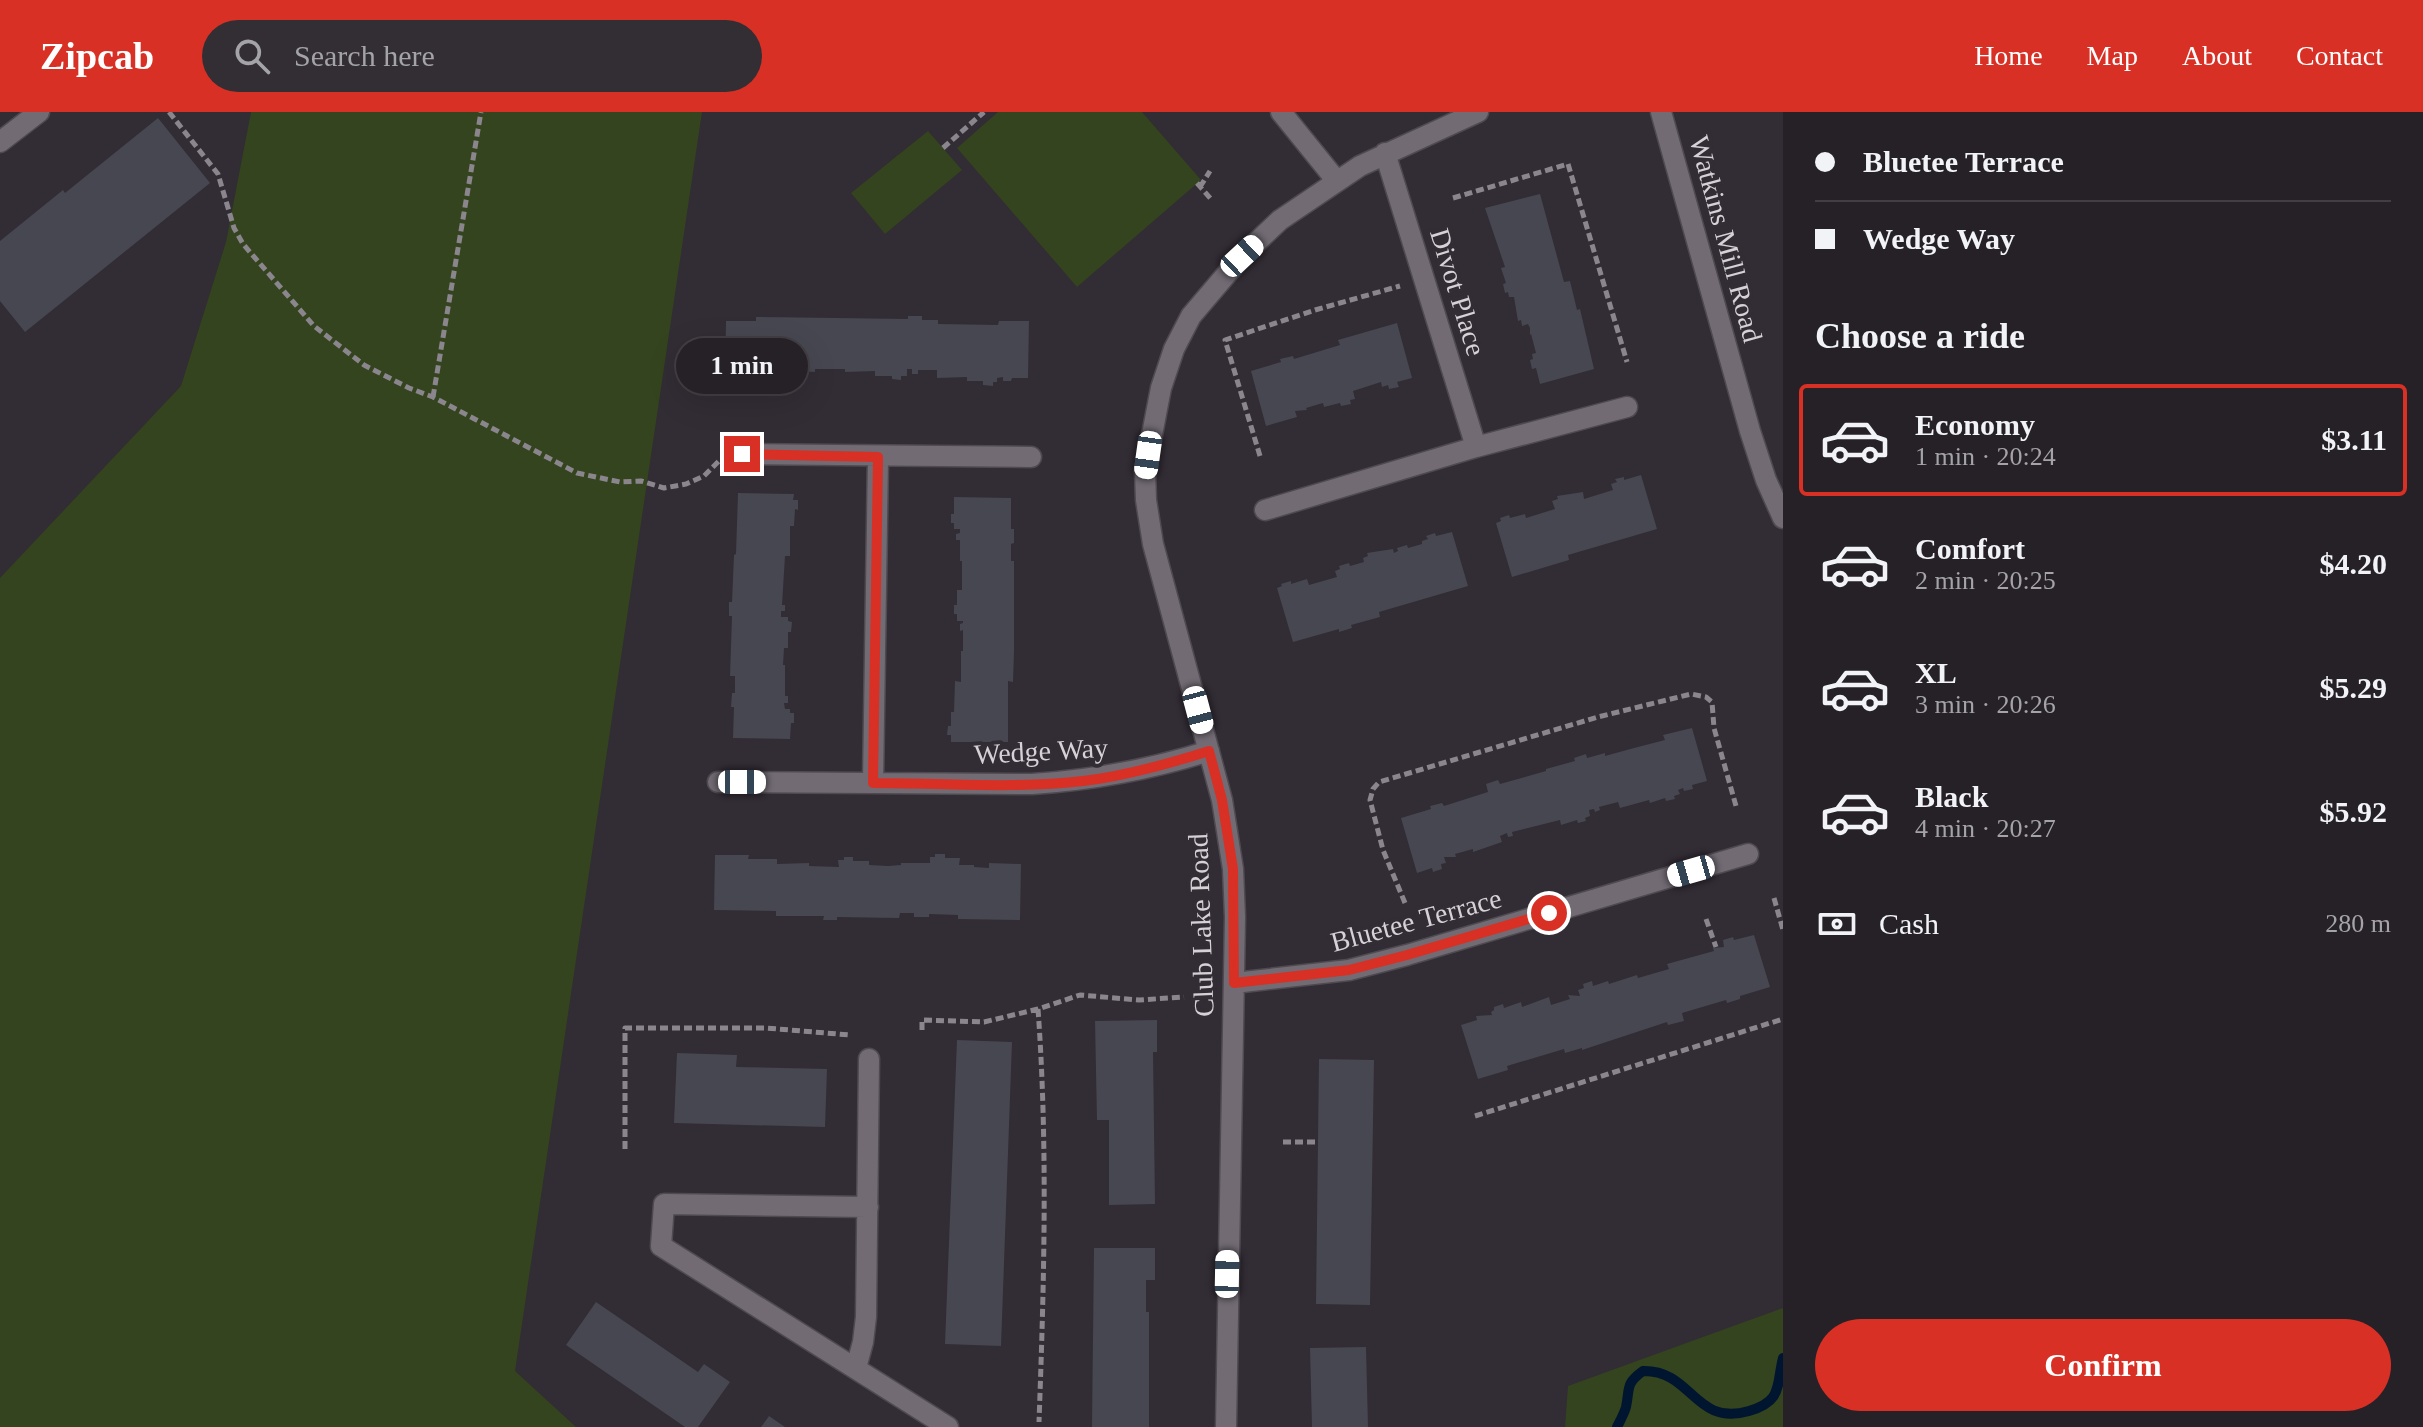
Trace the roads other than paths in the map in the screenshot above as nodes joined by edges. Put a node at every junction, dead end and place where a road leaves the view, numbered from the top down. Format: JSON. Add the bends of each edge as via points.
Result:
{"nodes":[{"id":1,"x":39,"y":112,"type":"edge"},
{"id":2,"x":1478,"y":112,"type":"edge"},
{"id":3,"x":1661,"y":112,"type":"edge"},
{"id":4,"x":1286,"y":114,"type":"edge"},
{"id":5,"x":0,"y":142,"type":"edge"},
{"id":6,"x":1385,"y":153,"type":"junction"},
{"id":7,"x":1336,"y":180,"type":"junction"},
{"id":8,"x":1627,"y":407,"type":"dead end"},
{"id":9,"x":1476,"y":447,"type":"junction"},
{"id":10,"x":742,"y":454,"type":"dead end"},
{"id":11,"x":878,"y":457,"type":"junction"},
{"id":12,"x":1031,"y":457,"type":"dead end"},
{"id":13,"x":1265,"y":510,"type":"dead end"},
{"id":14,"x":1783,"y":518,"type":"edge"},
{"id":15,"x":1209,"y":751,"type":"junction"},
{"id":16,"x":718,"y":782,"type":"dead end"},
{"id":17,"x":873,"y":783,"type":"junction"},
{"id":18,"x":1748,"y":854,"type":"dead end"},
{"id":19,"x":1234,"y":983,"type":"junction"},
{"id":20,"x":869,"y":1059,"type":"dead end"},
{"id":21,"x":868,"y":1207,"type":"junction"},
{"id":22,"x":856,"y":1368,"type":"junction"},
{"id":23,"x":948,"y":1427,"type":"edge"},
{"id":24,"x":1226,"y":1427,"type":"edge"}],
"edges":[{"from":1,"to":5,"type":"street"},
{"from":2,"to":6,"type":"street","name":"Club Lake Road"},
{"from":3,"to":14,"type":"street","name":"Watkins Mill Road","via":[[1750,431]]},
{"from":4,"to":7,"type":"street"},
{"from":6,"to":7,"type":"street","name":"Club Lake Road"},
{"from":6,"to":9,"type":"street","name":"Divot Place"},
{"from":7,"to":15,"type":"street","name":"Club Lake Road","via":[[1280,220],[1217,284],[1191,316],[1161,388],[1147,460],[1146,500]]},
{"from":8,"to":9,"type":"street"},
{"from":9,"to":13,"type":"street"},
{"from":10,"to":11,"type":"street"},
{"from":11,"to":12,"type":"street"},
{"from":11,"to":17,"type":"street"},
{"from":15,"to":17,"type":"street","name":"Wedge Way","via":[[1082,781]]},
{"from":15,"to":19,"type":"street","name":"Club Lake Road","via":[[1233,869]]},
{"from":16,"to":17,"type":"street","name":"Wedge Way"},
{"from":18,"to":19,"type":"street","name":"Bluetee Terrace","via":[[1378,963]]},
{"from":19,"to":24,"type":"street","name":"Club Lake Road"},
{"from":20,"to":21,"type":"street"},
{"from":21,"to":22,"type":"street","via":[[866,1317]]},
{"from":21,"to":22,"type":"street","via":[[664,1204],[661,1246]]},
{"from":22,"to":23,"type":"street"}]}
